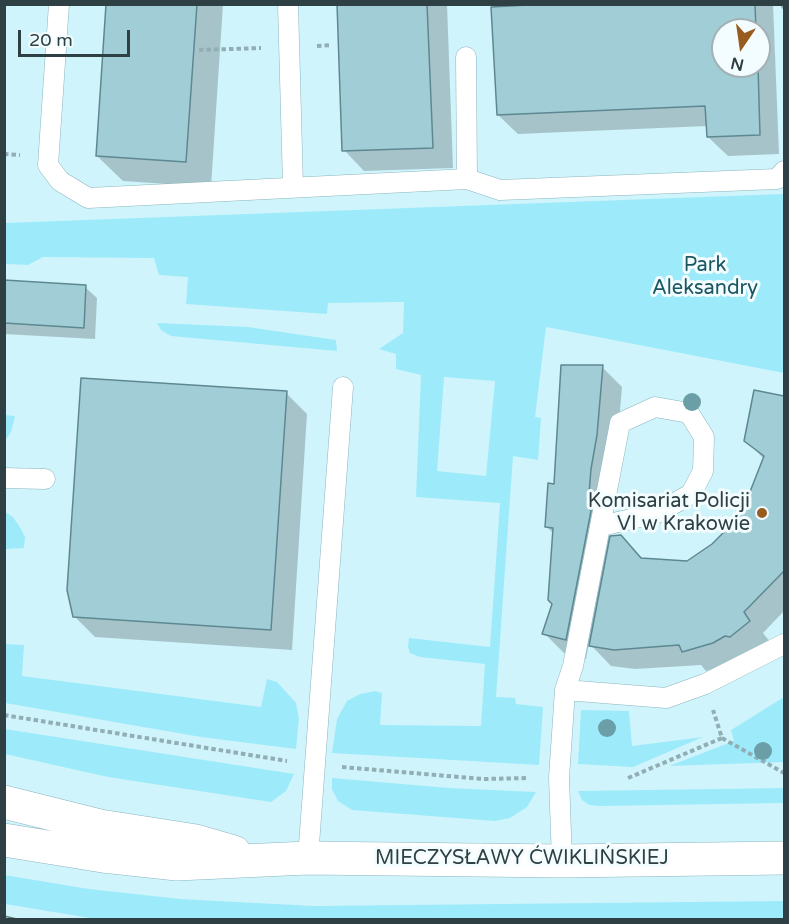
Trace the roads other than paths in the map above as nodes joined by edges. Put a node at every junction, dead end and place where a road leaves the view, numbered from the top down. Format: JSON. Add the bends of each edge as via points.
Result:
{"nodes":[{"id":1,"x":59,"y":4,"type":"edge"},
{"id":2,"x":288,"y":4,"type":"edge"},
{"id":3,"x":466,"y":57,"type":"dead end"},
{"id":4,"x":784,"y":171,"type":"edge"},
{"id":5,"x":467,"y":179,"type":"junction"},
{"id":6,"x":293,"y":187,"type":"junction"},
{"id":7,"x":343,"y":387,"type":"dead end"},
{"id":8,"x":4,"y":478,"type":"edge"},
{"id":9,"x":45,"y":479,"type":"dead end"},
{"id":10,"x":601,"y":526,"type":"junction"},
{"id":11,"x":784,"y":644,"type":"edge"},
{"id":12,"x":565,"y":690,"type":"junction"},
{"id":13,"x":4,"y":802,"type":"edge"},
{"id":14,"x":4,"y":840,"type":"edge"},
{"id":15,"x":308,"y":858,"type":"junction"},
{"id":16,"x":784,"y":858,"type":"edge"},
{"id":17,"x":259,"y":859,"type":"junction"},
{"id":18,"x":562,"y":861,"type":"junction"}],
"edges":[{"from":1,"to":6,"type":"lane","via":[[48,165],[60,182],[88,198]]},
{"from":2,"to":6,"type":"lane"},
{"from":3,"to":5,"type":"lane"},
{"from":4,"to":5,"type":"lane","via":[[777,179],[500,190]]},
{"from":5,"to":6,"type":"lane"},
{"from":7,"to":15,"type":"lane"},
{"from":8,"to":9,"type":"lane"},
{"from":10,"to":10,"type":"lane","via":[[620,423],[655,407],[689,413],[704,437],[703,471],[691,494],[657,513]]},
{"from":10,"to":12,"type":"lane"},
{"from":11,"to":12,"type":"lane","via":[[705,684],[666,698]]},
{"from":12,"to":18,"type":"lane","via":[[559,778]]},
{"from":13,"to":17,"type":"street","name":"MIECZYSŁAWY ĆWIKLIŃSKIEJ","via":[[100,826],[196,841]]},
{"from":14,"to":17,"type":"street","name":"MIECZYSŁAWY ĆWIKLIŃSKIEJ","via":[[177,864]]},
{"from":15,"to":17,"type":"street","name":"MIECZYSŁAWY ĆWIKLIŃSKIEJ"},
{"from":15,"to":18,"type":"street","name":"MIECZYSŁAWY ĆWIKLIŃSKIEJ"},
{"from":16,"to":18,"type":"street","name":"MIECZYSŁAWY ĆWIKLIŃSKIEJ"}]}
